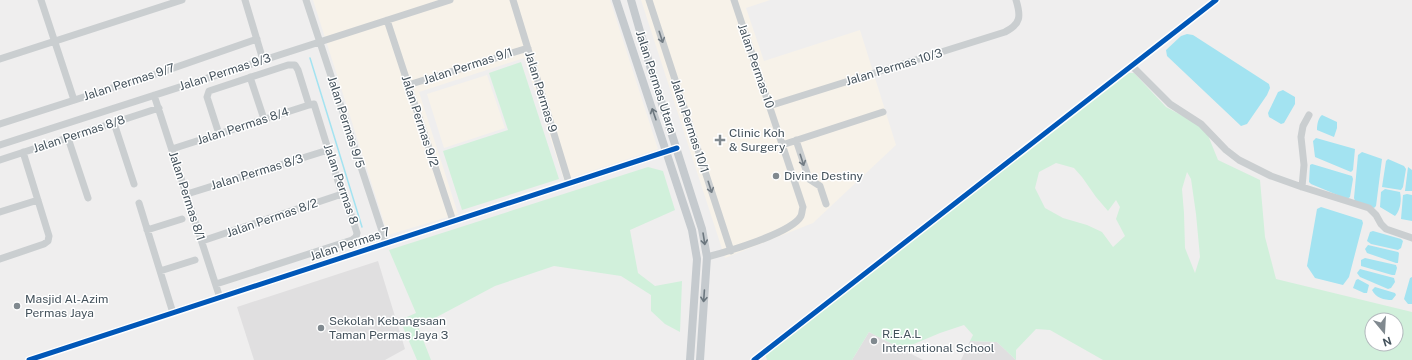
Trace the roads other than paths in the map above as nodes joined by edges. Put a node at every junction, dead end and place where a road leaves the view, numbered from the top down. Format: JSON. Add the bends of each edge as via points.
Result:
{"nodes":[{"id":1,"x":41,"y":0,"type":"edge"},
{"id":2,"x":182,"y":0,"type":"edge"},
{"id":3,"x":245,"y":0,"type":"edge"},
{"id":4,"x":306,"y":0,"type":"edge"},
{"id":5,"x":450,"y":0,"type":"edge"},
{"id":6,"x":513,"y":0,"type":"edge"},
{"id":7,"x":616,"y":0,"type":"edge"},
{"id":8,"x":631,"y":0,"type":"edge"},
{"id":9,"x":649,"y":0,"type":"edge"},
{"id":10,"x":734,"y":0,"type":"edge"},
{"id":11,"x":1016,"y":0,"type":"edge"},
{"id":12,"x":1216,"y":0,"type":"edge"},
{"id":13,"x":387,"y":20,"type":"junction"},
{"id":14,"x":257,"y":39,"type":"junction"},
{"id":15,"x":55,"y":41,"type":"junction"},
{"id":16,"x":319,"y":42,"type":"junction"},
{"id":17,"x":528,"y":48,"type":"junction"},
{"id":18,"x":0,"y":59,"type":"edge"},
{"id":19,"x":263,"y":60,"type":"junction"},
{"id":20,"x":650,"y":66,"type":"junction"},
{"id":21,"x":1132,"y":66,"type":"junction"},
{"id":22,"x":640,"y":71,"type":"junction"},
{"id":23,"x":250,"y":77,"type":"junction"},
{"id":24,"x":408,"y":85,"type":"junction"},
{"id":25,"x":154,"y":95,"type":"junction"},
{"id":26,"x":74,"y":100,"type":"junction"},
{"id":27,"x":311,"y":105,"type":"junction"},
{"id":28,"x":769,"y":106,"type":"junction"},
{"id":29,"x":159,"y":108,"type":"junction"},
{"id":30,"x":883,"y":112,"type":"dead end"},
{"id":31,"x":1310,"y":116,"type":"dead end"},
{"id":32,"x":264,"y":119,"type":"junction"},
{"id":33,"x":114,"y":123,"type":"junction"},
{"id":34,"x":0,"y":124,"type":"edge"},
{"id":35,"x":219,"y":134,"type":"junction"},
{"id":36,"x":68,"y":138,"type":"junction"},
{"id":37,"x":796,"y":140,"type":"junction"},
{"id":38,"x":0,"y":145,"type":"edge"},
{"id":39,"x":782,"y":145,"type":"junction"},
{"id":40,"x":677,"y":148,"type":"junction"},
{"id":41,"x":172,"y":149,"type":"junction"},
{"id":42,"x":328,"y":150,"type":"junction"},
{"id":43,"x":667,"y":151,"type":"junction"},
{"id":44,"x":23,"y":152,"type":"junction"},
{"id":45,"x":0,"y":160,"type":"edge"},
{"id":46,"x":569,"y":183,"type":"junction"},
{"id":47,"x":134,"y":184,"type":"dead end"},
{"id":48,"x":1302,"y":187,"type":"junction"},
{"id":49,"x":187,"y":194,"type":"junction"},
{"id":50,"x":342,"y":194,"type":"junction"},
{"id":51,"x":88,"y":198,"type":"dead end"},
{"id":52,"x":38,"y":200,"type":"junction"},
{"id":53,"x":139,"y":202,"type":"dead end"},
{"id":54,"x":826,"y":204,"type":"dead end"},
{"id":55,"x":0,"y":212,"type":"edge"},
{"id":56,"x":182,"y":219,"type":"dead end"},
{"id":57,"x":453,"y":221,"type":"junction"},
{"id":58,"x":147,"y":230,"type":"junction"},
{"id":59,"x":1412,"y":238,"type":"edge"},
{"id":60,"x":202,"y":241,"type":"junction"},
{"id":61,"x":386,"y":243,"type":"junction"},
{"id":62,"x":731,"y":251,"type":"junction"},
{"id":63,"x":707,"y":257,"type":"junction"},
{"id":64,"x":0,"y":259,"type":"edge"},
{"id":65,"x":195,"y":260,"type":"dead end"},
{"id":66,"x":160,"y":271,"type":"junction"},
{"id":67,"x":216,"y":284,"type":"junction"},
{"id":68,"x":220,"y":298,"type":"junction"},
{"id":69,"x":173,"y":313,"type":"junction"},
{"id":70,"x":40,"y":358,"type":"edge"},
{"id":71,"x":29,"y":360,"type":"edge"},
{"id":72,"x":690,"y":360,"type":"edge"},
{"id":73,"x":700,"y":360,"type":"edge"},
{"id":74,"x":754,"y":360,"type":"edge"}],
"edges":[{"from":1,"to":15,"type":"street"},
{"from":2,"to":15,"type":"street"},
{"from":3,"to":14,"type":"street"},
{"from":4,"to":16,"type":"street","name":"Jalan Permas 9/5"},
{"from":5,"to":13,"type":"street","name":"Jalan Permas 9/3"},
{"from":6,"to":17,"type":"street","name":"Jalan Permas 9"},
{"from":7,"to":22,"type":"main road","name":"Jalan Permas Utara"},
{"from":8,"to":20,"type":"main road","name":"Jalan Permas Utara"},
{"from":9,"to":62,"type":"street","name":"Jalan Permas 10/1","one_way":true},
{"from":10,"to":28,"type":"street","name":"Jalan Permas 10"},
{"from":11,"to":28,"type":"street","name":"Jalan Permas 10/3","via":[[1020,18],[1011,30]]},
{"from":12,"to":21,"type":"street"},
{"from":13,"to":16,"type":"street","name":"Jalan Permas 9/3"},
{"from":13,"to":24,"type":"street","name":"Jalan Permas 9/2"},
{"from":14,"to":19,"type":"street"},
{"from":14,"to":26,"type":"street","name":"Jalan Permas 9/7"},
{"from":15,"to":18,"type":"street"},
{"from":15,"to":26,"type":"street"},
{"from":16,"to":19,"type":"street","name":"Jalan Permas 9/3"},
{"from":16,"to":61,"type":"street","name":"Jalan Permas 9/5"},
{"from":17,"to":24,"type":"street","name":"Jalan Permas 9/1"},
{"from":17,"to":46,"type":"street","name":"Jalan Permas 9"},
{"from":19,"to":25,"type":"street","name":"Jalan Permas 9/3"},
{"from":20,"to":22,"type":"main road","via":[[647,72]]},
{"from":20,"to":40,"type":"main road","name":"Jalan Permas Utara"},
{"from":21,"to":48,"type":"street","via":[[1170,104],[1202,124],[1232,156],[1270,176]]},
{"from":21,"to":74,"type":"street"},
{"from":43,"to":22,"type":"main road","name":"Jalan Permas Utara","one_way":true},
{"from":23,"to":27,"type":"street","name":"Jalan Permas 8","via":[[295,65]]},
{"from":23,"to":32,"type":"street"},
{"from":23,"to":35,"type":"street","via":[[207,94]]},
{"from":24,"to":57,"type":"street","name":"Jalan Permas 9/2"},
{"from":25,"to":29,"type":"street","name":"Jalan Permas 8/1"},
{"from":25,"to":38,"type":"street","name":"Jalan Permas 9/3"},
{"from":26,"to":34,"type":"street","name":"Jalan Permas 9/7"},
{"from":27,"to":32,"type":"street","name":"Jalan Permas 8/4"},
{"from":27,"to":42,"type":"street","name":"Jalan Permas 8","via":[[320,120]]},
{"from":28,"to":39,"type":"street","name":"Jalan Permas 10"},
{"from":29,"to":33,"type":"street","name":"Jalan Permas 8/8"},
{"from":29,"to":41,"type":"street","name":"Jalan Permas 8/1"},
{"from":30,"to":37,"type":"street"},
{"from":31,"to":48,"type":"street","via":[[1303,126],[1301,137],[1304,165]]},
{"from":32,"to":35,"type":"street","name":"Jalan Permas 8/4"},
{"from":33,"to":36,"type":"street","name":"Jalan Permas 8/8"},
{"from":33,"to":47,"type":"street"},
{"from":35,"to":41,"type":"street","name":"Jalan Permas 8/4"},
{"from":36,"to":44,"type":"street","name":"Jalan Permas 8/8"},
{"from":36,"to":51,"type":"street"},
{"from":37,"to":39,"type":"street"},
{"from":37,"to":54,"type":"street","one_way":true,"via":[[809,179],[820,186]]},
{"from":39,"to":62,"type":"street","name":"Jalan Permas 10","via":[[803,207],[801,216],[794,224],[769,237]]},
{"from":40,"to":43,"type":"street","name":"Jalan Permas 7"},
{"from":40,"to":63,"type":"main road","name":"Jalan Permas Utara","one_way":true,"via":[[702,229]]},
{"from":41,"to":49,"type":"street","name":"Jalan Permas 8/1"},
{"from":42,"to":49,"type":"street","name":"Jalan Permas 8/3"},
{"from":42,"to":50,"type":"street","name":"Jalan Permas 8"},
{"from":43,"to":46,"type":"street","name":"Jalan Permas 7"},
{"from":43,"to":72,"type":"main road","name":"Jalan Permas Utara","via":[[692,230],[697,258]]},
{"from":44,"to":45,"type":"street","name":"Jalan Permas 8/8"},
{"from":44,"to":52,"type":"street"},
{"from":46,"to":57,"type":"street","name":"Jalan Permas 7"},
{"from":48,"to":59,"type":"street","via":[[1369,208],[1386,229]]},
{"from":49,"to":60,"type":"street","name":"Jalan Permas 8/1"},
{"from":50,"to":60,"type":"street","name":"Jalan Permas 8/2"},
{"from":50,"to":67,"type":"street","name":"Jalan Permas 8","via":[[357,233],[356,238]]},
{"from":52,"to":55,"type":"street"},
{"from":52,"to":64,"type":"street","via":[[49,236],[48,241]]},
{"from":53,"to":58,"type":"street"},
{"from":56,"to":58,"type":"street"},
{"from":57,"to":61,"type":"street","name":"Jalan Permas 7"},
{"from":58,"to":66,"type":"street"},
{"from":60,"to":67,"type":"street","name":"Jalan Permas 8/1"},
{"from":61,"to":68,"type":"street","name":"Jalan Permas 7"},
{"from":62,"to":63,"type":"street","name":"Jalan Permas 10"},
{"from":63,"to":73,"type":"main road","name":"Jalan Permas Utara","one_way":true},
{"from":65,"to":66,"type":"street"},
{"from":66,"to":69,"type":"street"},
{"from":67,"to":68,"type":"street","name":"Jalan Permas 8/1"},
{"from":68,"to":69,"type":"street","name":"Jalan Permas 7"},
{"from":69,"to":70,"type":"street","name":"Jalan Permas 7"},
{"from":70,"to":71,"type":"street","name":"Jalan Permas 7"}]}
